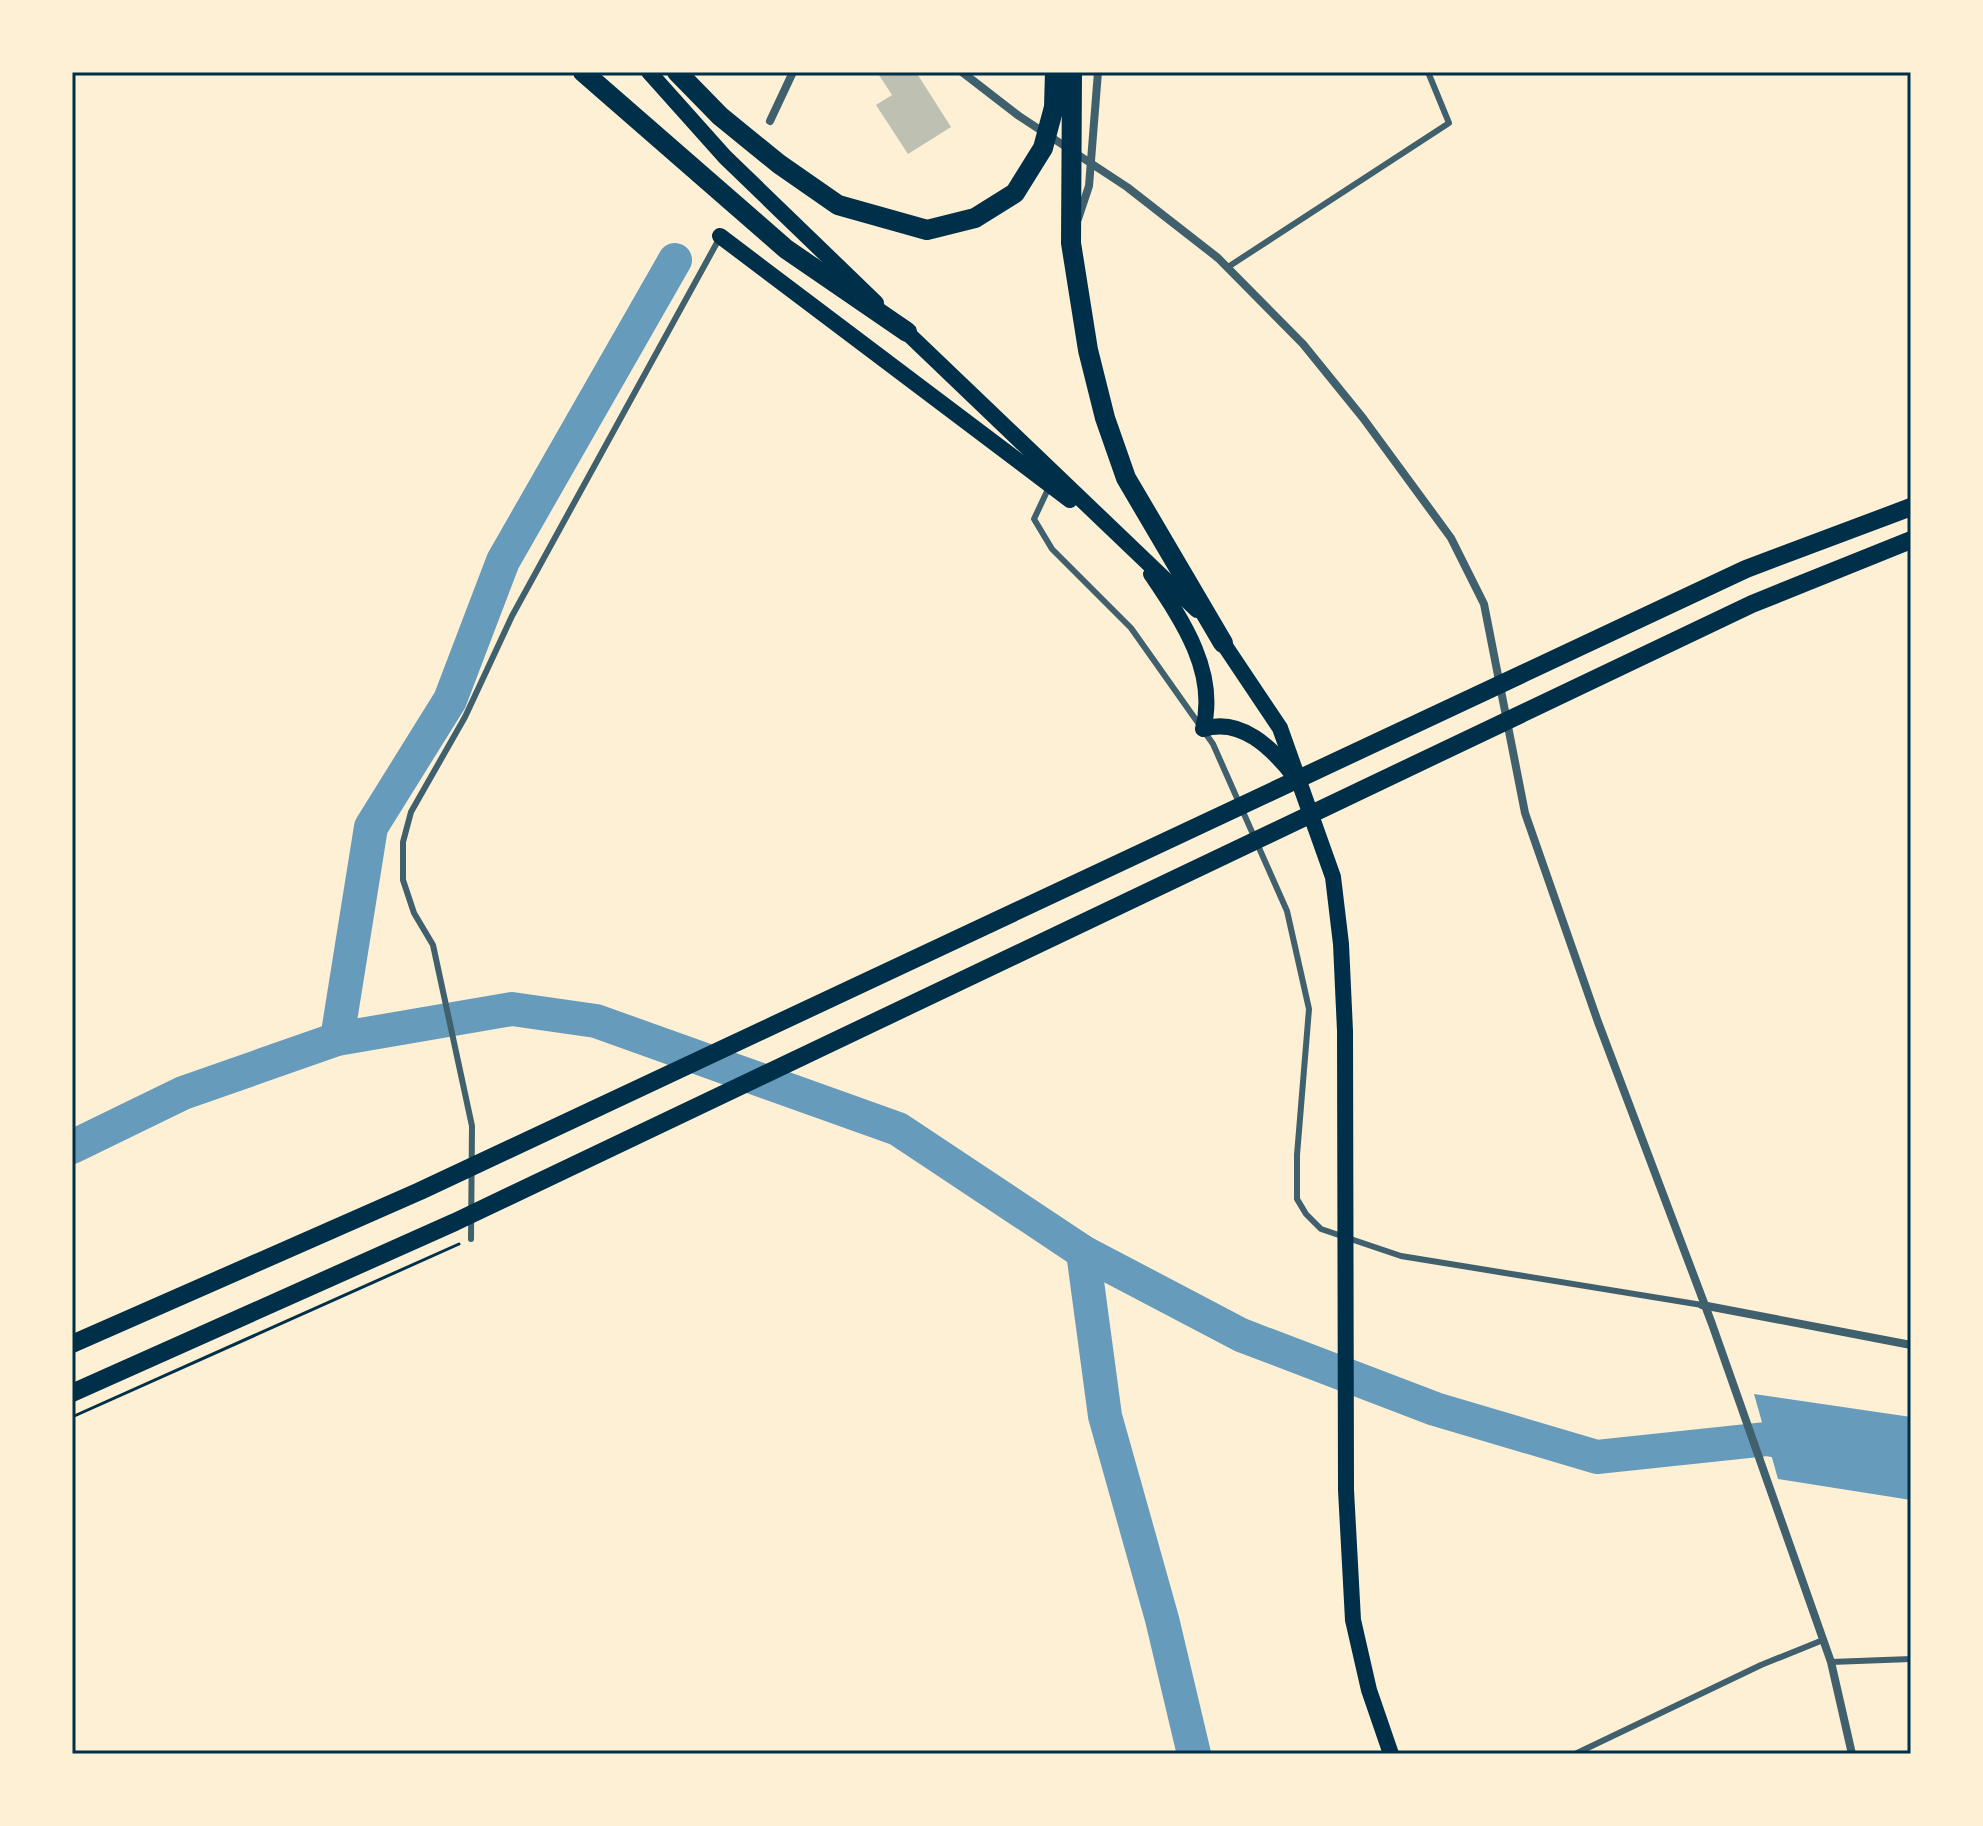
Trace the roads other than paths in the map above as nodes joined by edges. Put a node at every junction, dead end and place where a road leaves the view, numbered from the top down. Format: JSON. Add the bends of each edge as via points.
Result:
{"nodes":[{"id":1,"x":583,"y":72,"type":"edge"},
{"id":2,"x":649,"y":72,"type":"edge"},
{"id":3,"x":677,"y":72,"type":"edge"},
{"id":4,"x":793,"y":72,"type":"edge"},
{"id":5,"x":962,"y":72,"type":"edge"},
{"id":6,"x":1055,"y":72,"type":"edge"},
{"id":7,"x":1072,"y":72,"type":"edge"},
{"id":8,"x":1098,"y":72,"type":"edge"},
{"id":9,"x":1428,"y":72,"type":"edge"},
{"id":10,"x":770,"y":121,"type":"dead end"},
{"id":11,"x":720,"y":236,"type":"joint"},
{"id":12,"x":1071,"y":243,"type":"junction"},
{"id":13,"x":1228,"y":267,"type":"junction"},
{"id":14,"x":907,"y":332,"type":"junction"},
{"id":15,"x":1051,"y":485,"type":"junction"},
{"id":16,"x":1911,"y":507,"type":"edge"},
{"id":17,"x":1911,"y":540,"type":"edge"},
{"id":18,"x":1134,"y":548,"type":"junction"},
{"id":19,"x":1223,"y":643,"type":"junction"},
{"id":20,"x":1203,"y":729,"type":"junction"},
{"id":21,"x":1302,"y":786,"type":"junction"},
{"id":22,"x":471,"y":1239,"type":"road end"},
{"id":23,"x":1702,"y":1305,"type":"junction"},
{"id":24,"x":72,"y":1344,"type":"edge"},
{"id":25,"x":1911,"y":1345,"type":"edge"},
{"id":26,"x":72,"y":1393,"type":"edge"},
{"id":27,"x":1823,"y":1640,"type":"junction"},
{"id":28,"x":1911,"y":1659,"type":"edge"},
{"id":29,"x":1831,"y":1662,"type":"junction"},
{"id":30,"x":1391,"y":1754,"type":"edge"},
{"id":31,"x":1575,"y":1754,"type":"edge"},
{"id":32,"x":1852,"y":1754,"type":"edge"}],
"edges":[{"from":1,"to":14,"type":"highway","via":[[786,249]]},
{"from":2,"to":14,"type":"main road","via":[[706,137]]},
{"from":3,"to":6,"type":"highway","via":[[720,116],[838,205],[927,230],[975,218],[1015,193],[1035,165],[1049,128]]},
{"from":4,"to":10,"type":"street"},
{"from":5,"to":13,"type":"street","via":[[1127,187]]},
{"from":7,"to":12,"type":"highway"},
{"from":8,"to":12,"type":"street","via":[[1089,186]]},
{"from":9,"to":13,"type":"lane","via":[[1449,123]]},
{"from":11,"to":15,"type":"main road"},
{"from":11,"to":22,"type":"lane","via":[[546,552],[465,717],[411,812],[403,842],[403,880],[433,945],[472,1126]]},
{"from":12,"to":19,"type":"highway","via":[[1088,350],[1126,478]]},
{"from":13,"to":23,"type":"street","via":[[1303,344],[1380,440],[1451,538],[1484,604],[1525,813]]},
{"from":14,"to":18,"type":"main road"},
{"from":15,"to":18,"type":"main road"},
{"from":15,"to":20,"type":"lane","via":[[1034,519],[1052,549],[1131,628]]},
{"from":16,"to":24,"type":"highway","via":[[1746,569],[420,1191]]},
{"from":17,"to":26,"type":"highway","via":[[1752,604],[455,1222]]},
{"from":18,"to":19,"type":"main road","via":[[1184,595]]},
{"from":18,"to":20,"type":"main road","via":[[1203,667],[1208,690]]},
{"from":19,"to":21,"type":"main road","via":[[1280,728]]},
{"from":20,"to":21,"type":"main road","via":[[1233,727],[1253,736]]},
{"from":20,"to":23,"type":"lane","via":[[1287,911],[1309,1009],[1297,1155],[1297,1199],[1306,1214],[1321,1229],[1401,1256]]},
{"from":21,"to":30,"type":"main road","via":[[1333,877],[1341,944],[1346,1490],[1353,1620]]},
{"from":23,"to":25,"type":"street"},
{"from":23,"to":27,"type":"street"},
{"from":27,"to":29,"type":"street"},
{"from":27,"to":31,"type":"lane"},
{"from":28,"to":29,"type":"lane"},
{"from":29,"to":32,"type":"street"}]}
